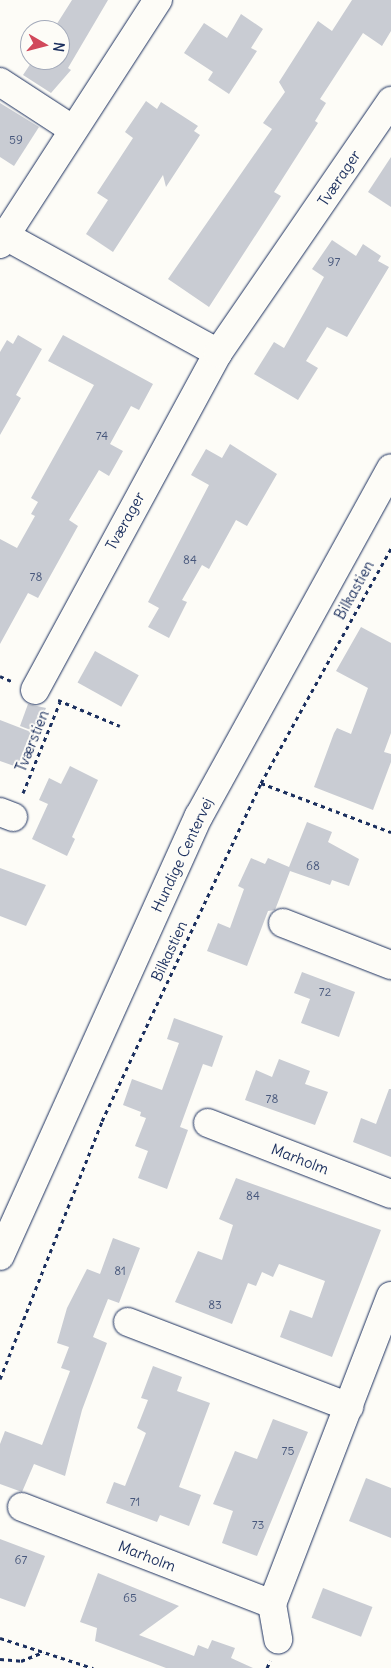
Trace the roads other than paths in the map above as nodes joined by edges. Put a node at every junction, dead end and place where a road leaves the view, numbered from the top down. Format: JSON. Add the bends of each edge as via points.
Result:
{"nodes":[{"id":1,"x":158,"y":0,"type":"edge"},
{"id":2,"x":0,"y":82,"type":"edge"},
{"id":3,"x":391,"y":102,"type":"edge"},
{"id":4,"x":72,"y":129,"type":"junction"},
{"id":5,"x":2,"y":238,"type":"edge"},
{"id":6,"x":218,"y":353,"type":"junction"},
{"id":7,"x":391,"y":468,"type":"edge"},
{"id":8,"x":35,"y":690,"type":"dead end"},
{"id":9,"x":283,"y":923,"type":"dead end"},
{"id":10,"x":391,"y":965,"type":"edge"},
{"id":11,"x":208,"y":1123,"type":"dead end"},
{"id":12,"x":391,"y":1194,"type":"edge"},
{"id":13,"x":0,"y":1256,"type":"edge"},
{"id":14,"x":390,"y":1302,"type":"edge"},
{"id":15,"x":128,"y":1322,"type":"dead end"},
{"id":16,"x":348,"y":1407,"type":"junction"},
{"id":17,"x":22,"y":1507,"type":"dead end"},
{"id":18,"x":272,"y":1604,"type":"junction"},
{"id":19,"x":278,"y":1639,"type":"dead end"}],
"edges":[{"from":1,"to":4,"type":"street"},
{"from":2,"to":4,"type":"street"},
{"from":3,"to":6,"type":"street","name":"Tværager"},
{"from":4,"to":5,"type":"street"},
{"from":5,"to":6,"type":"street"},
{"from":6,"to":8,"type":"street","name":"Tværager","via":[[70,620]]},
{"from":7,"to":13,"type":"street","name":"Hundige Centervej","via":[[199,816]]},
{"from":9,"to":10,"type":"street"},
{"from":11,"to":12,"type":"street","name":"Marholm"},
{"from":14,"to":16,"type":"street"},
{"from":15,"to":16,"type":"street"},
{"from":16,"to":18,"type":"street"},
{"from":17,"to":18,"type":"street","name":"Marholm"},
{"from":18,"to":19,"type":"street"}]}
